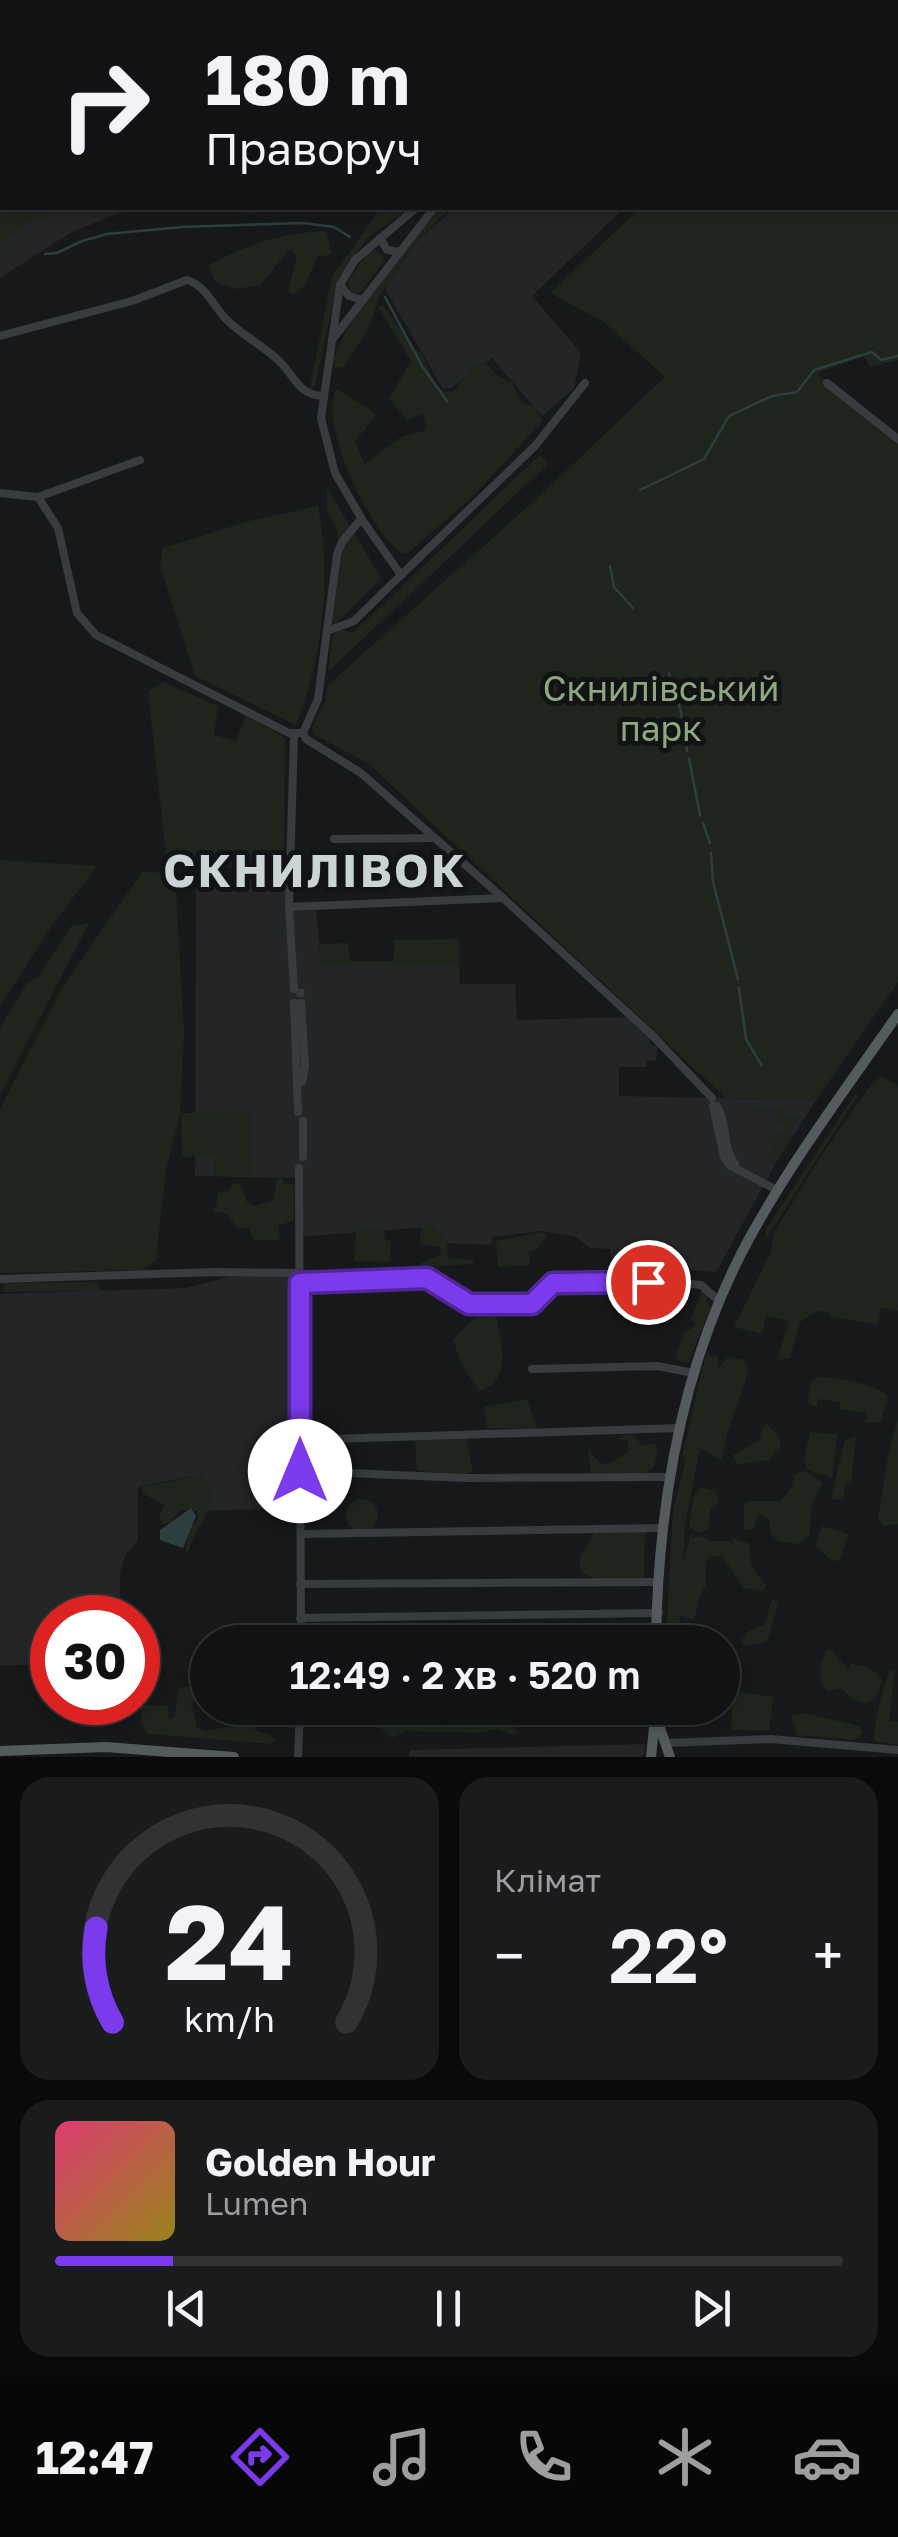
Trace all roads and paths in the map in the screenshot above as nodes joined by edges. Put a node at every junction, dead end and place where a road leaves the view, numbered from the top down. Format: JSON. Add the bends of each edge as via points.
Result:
{"nodes":[{"id":1,"x":414,"y":210,"type":"edge"},
{"id":2,"x":432,"y":210,"type":"edge"},
{"id":3,"x":380,"y":238,"type":"junction"},
{"id":4,"x":400,"y":252,"type":"junction"},
{"id":5,"x":340,"y":285,"type":"junction"},
{"id":6,"x":363,"y":300,"type":"junction"},
{"id":7,"x":0,"y":336,"type":"edge"},
{"id":8,"x":330,"y":344,"type":"junction"},
{"id":9,"x":585,"y":382,"type":"dead end"},
{"id":10,"x":828,"y":383,"type":"dead end"},
{"id":11,"x":322,"y":396,"type":"junction"},
{"id":12,"x":898,"y":439,"type":"edge"},
{"id":13,"x":140,"y":460,"type":"dead end"},
{"id":14,"x":0,"y":494,"type":"edge"},
{"id":15,"x":38,"y":497,"type":"junction"},
{"id":16,"x":362,"y":520,"type":"junction"},
{"id":17,"x":401,"y":575,"type":"junction"},
{"id":18,"x":326,"y":631,"type":"junction"},
{"id":19,"x":298,"y":734,"type":"junction"},
{"id":20,"x":432,"y":838,"type":"junction"},
{"id":21,"x":334,"y":839,"type":"dead end"},
{"id":22,"x":503,"y":898,"type":"junction"},
{"id":23,"x":290,"y":908,"type":"junction"},
{"id":24,"x":296,"y":987,"type":"tunnel mouth"},
{"id":25,"x":298,"y":1003,"type":"tunnel mouth"},
{"id":26,"x":898,"y":1014,"type":"edge"},
{"id":27,"x":777,"y":1190,"type":"junction"},
{"id":28,"x":300,"y":1278,"type":"junction"},
{"id":29,"x":0,"y":1279,"type":"edge"},
{"id":30,"x":720,"y":1302,"type":"junction"},
{"id":31,"x":532,"y":1369,"type":"dead end"},
{"id":32,"x":694,"y":1373,"type":"junction"},
{"id":33,"x":679,"y":1428,"type":"junction"},
{"id":34,"x":300,"y":1440,"type":"junction"},
{"id":35,"x":300,"y":1471,"type":"junction"},
{"id":36,"x":669,"y":1477,"type":"junction"},
{"id":37,"x":662,"y":1528,"type":"junction"},
{"id":38,"x":301,"y":1534,"type":"junction"},
{"id":39,"x":659,"y":1582,"type":"junction"},
{"id":40,"x":300,"y":1584,"type":"junction"},
{"id":41,"x":659,"y":1613,"type":"junction"},
{"id":42,"x":300,"y":1618,"type":"junction"},
{"id":43,"x":300,"y":1625,"type":"edge"},
{"id":44,"x":658,"y":1625,"type":"edge"},
{"id":45,"x":299,"y":1725,"type":"edge"},
{"id":46,"x":655,"y":1725,"type":"edge"},
{"id":47,"x":660,"y":1725,"type":"edge"},
{"id":48,"x":665,"y":1743,"type":"junction"},
{"id":49,"x":898,"y":1750,"type":"edge"},
{"id":50,"x":0,"y":1752,"type":"edge"},
{"id":51,"x":234,"y":1757,"type":"edge"},
{"id":52,"x":298,"y":1757,"type":"edge"},
{"id":53,"x":651,"y":1757,"type":"edge"},
{"id":54,"x":670,"y":1757,"type":"edge"}],
"edges":[{"from":1,"to":3,"type":"street"},
{"from":2,"to":4,"type":"street"},
{"from":3,"to":4,"type":"street","via":[[387,250]]},
{"from":3,"to":5,"type":"street"},
{"from":4,"to":6,"type":"street"},
{"from":5,"to":6,"type":"street"},
{"from":5,"to":8,"type":"street"},
{"from":6,"to":8,"type":"street"},
{"from":7,"to":11,"type":"street","via":[[192,280],[247,339],[281,362],[297,386]]},
{"from":8,"to":11,"type":"street"},
{"from":9,"to":17,"type":"street","via":[[535,446]]},
{"from":10,"to":12,"type":"street"},
{"from":11,"to":16,"type":"street","via":[[320,418],[334,472]]},
{"from":13,"to":15,"type":"street"},
{"from":14,"to":15,"type":"street"},
{"from":15,"to":19,"type":"street","via":[[58,528],[78,613],[96,635]]},
{"from":16,"to":17,"type":"street"},
{"from":16,"to":18,"type":"street","via":[[337,554]]},
{"from":17,"to":18,"type":"street","via":[[354,621]]},
{"from":18,"to":19,"type":"street","via":[[318,699]]},
{"from":19,"to":20,"type":"street","via":[[361,774]]},
{"from":19,"to":23,"type":"street"},
{"from":20,"to":21,"type":"street"},
{"from":20,"to":22,"type":"street"},
{"from":22,"to":23,"type":"street"},
{"from":22,"to":27,"type":"street","via":[[714,1103],[729,1164]]},
{"from":23,"to":24,"type":"street"},
{"from":25,"to":28,"type":"street"},
{"from":26,"to":27,"type":"main road"},
{"from":27,"to":30,"type":"main road"},
{"from":28,"to":29,"type":"street","via":[[216,1272]]},
{"from":28,"to":30,"type":"street","via":[[427,1278],[469,1304],[532,1304],[553,1283],[648,1282],[701,1285]]},
{"from":28,"to":34,"type":"street"},
{"from":30,"to":32,"type":"main road"},
{"from":31,"to":32,"type":"street","via":[[657,1366]]},
{"from":32,"to":33,"type":"main road"},
{"from":33,"to":34,"type":"street"},
{"from":33,"to":36,"type":"main road"},
{"from":34,"to":35,"type":"street"},
{"from":35,"to":36,"type":"street"},
{"from":35,"to":38,"type":"street"},
{"from":36,"to":37,"type":"main road"},
{"from":37,"to":38,"type":"street"},
{"from":37,"to":39,"type":"main road"},
{"from":38,"to":40,"type":"street"},
{"from":39,"to":40,"type":"street"},
{"from":39,"to":41,"type":"main road"},
{"from":40,"to":42,"type":"street"},
{"from":41,"to":42,"type":"street"},
{"from":41,"to":44,"type":"main road"},
{"from":42,"to":43,"type":"street"},
{"from":45,"to":52,"type":"street"},
{"from":46,"to":53,"type":"main road"},
{"from":47,"to":48,"type":"main road"},
{"from":48,"to":49,"type":"street","via":[[771,1739]]},
{"from":48,"to":54,"type":"main road"},
{"from":50,"to":51,"type":"main road","via":[[106,1747]]}]}
